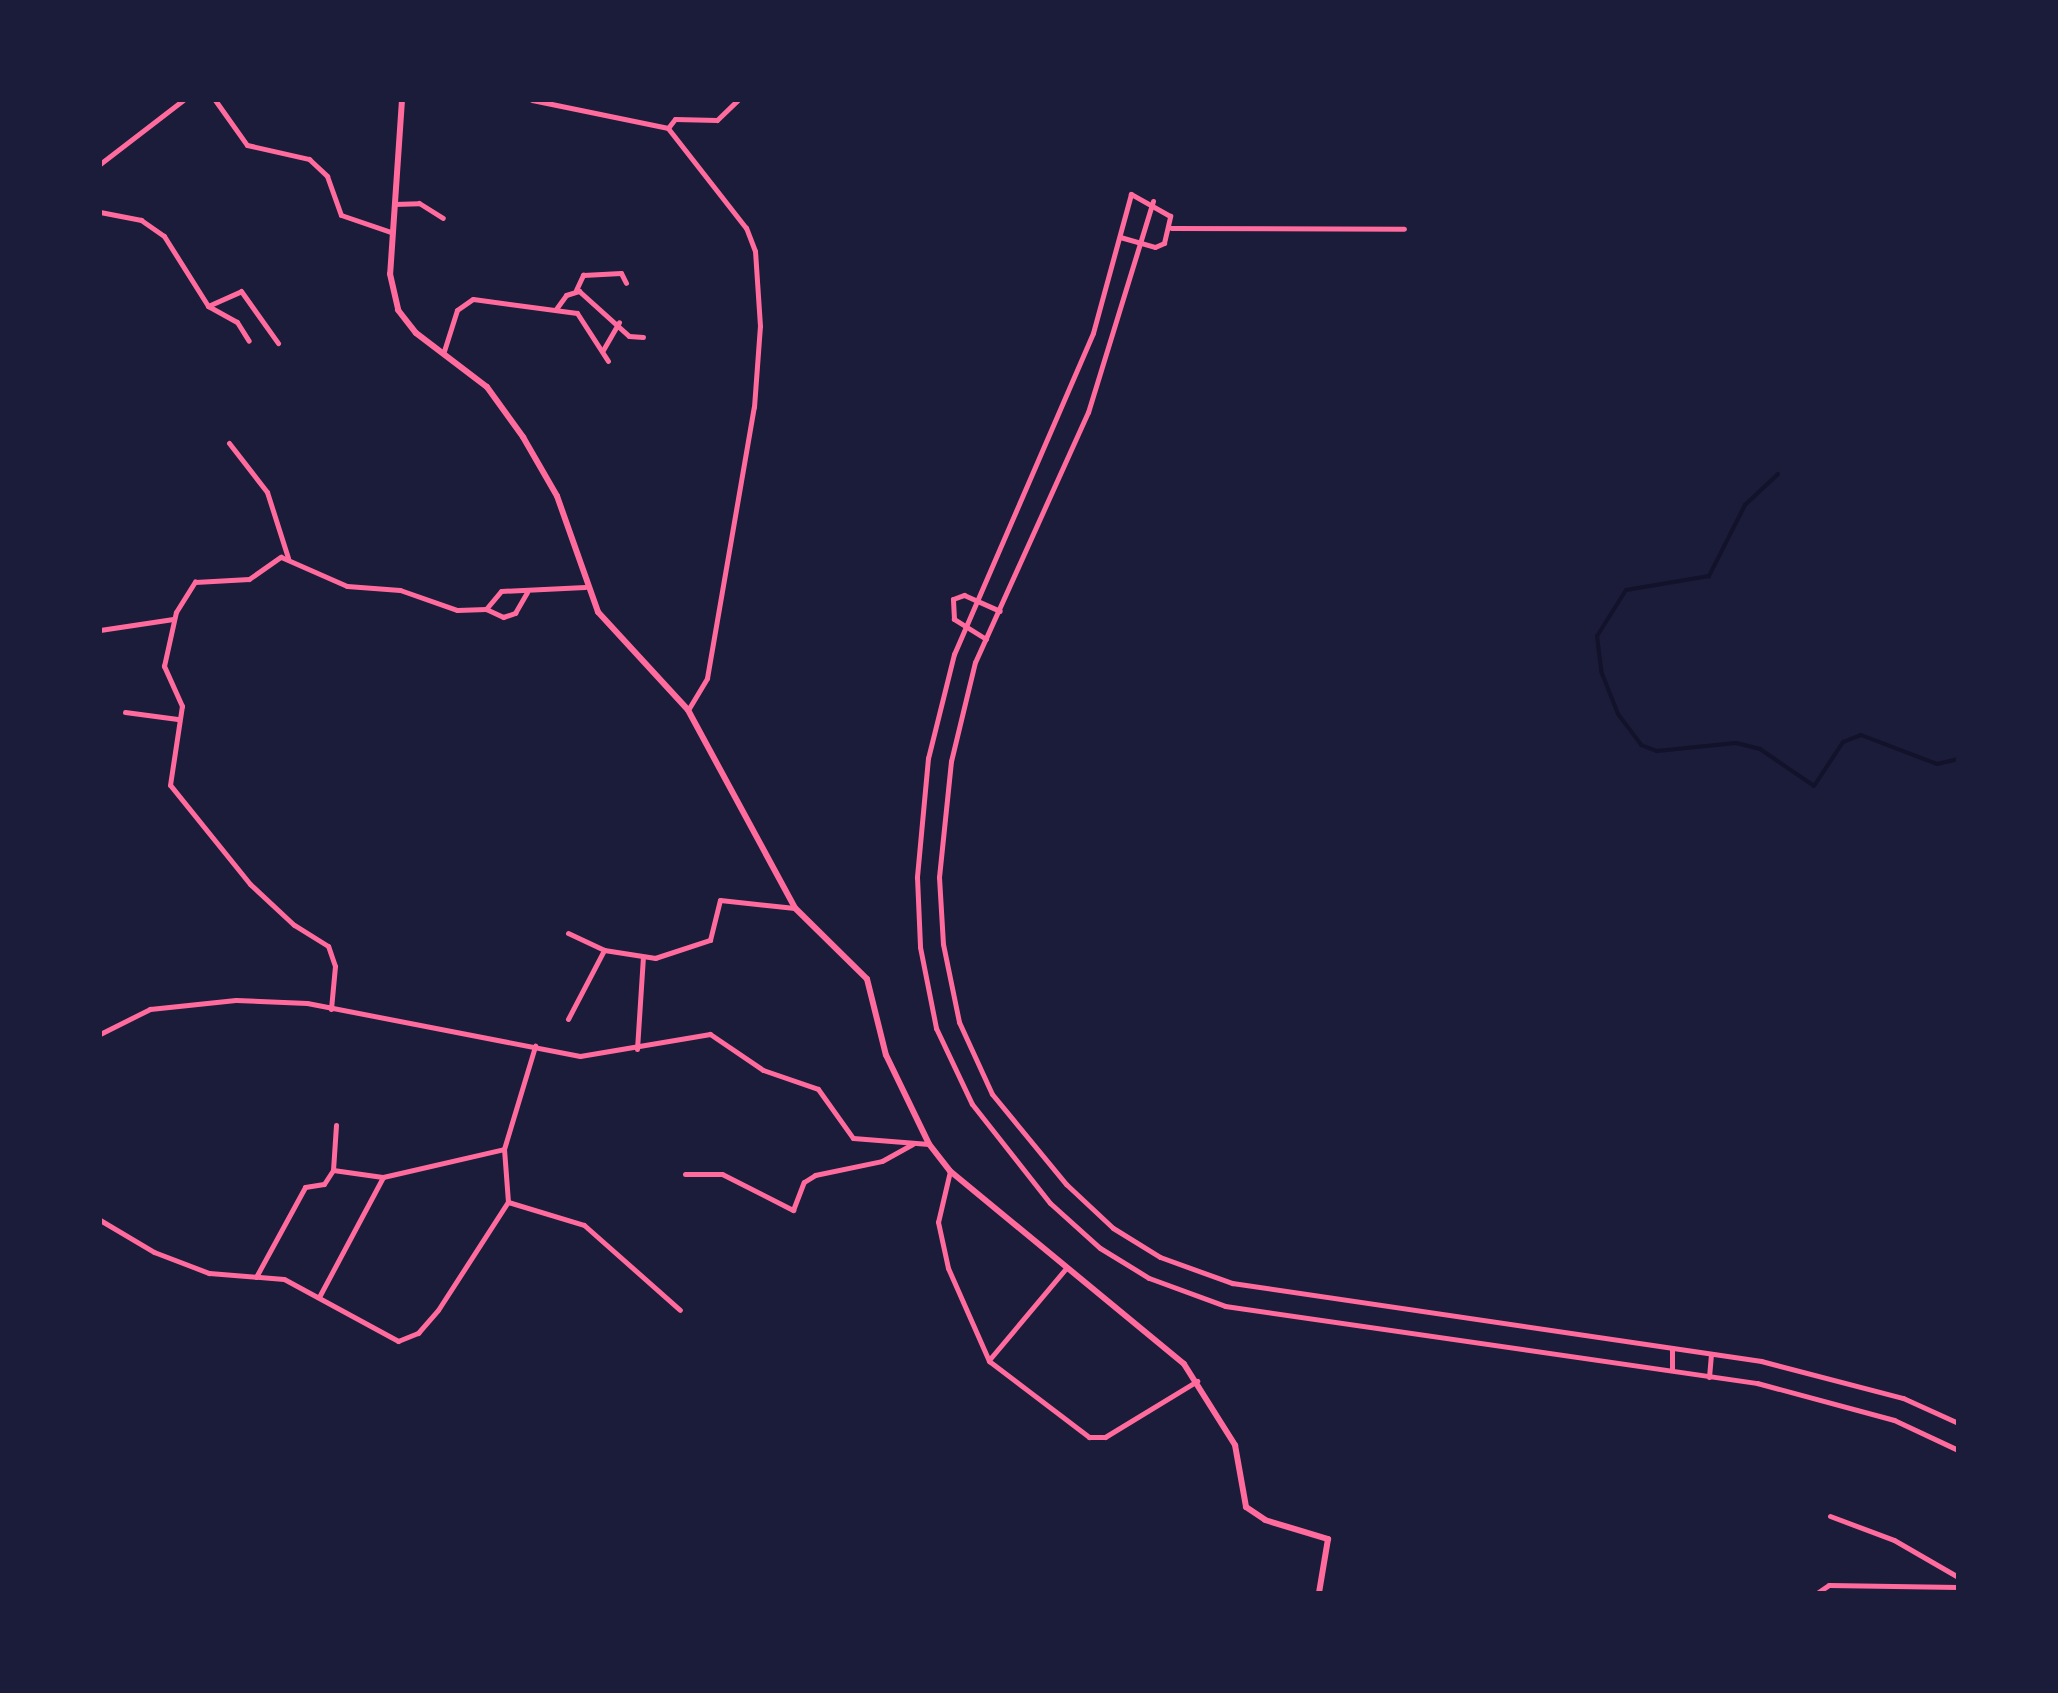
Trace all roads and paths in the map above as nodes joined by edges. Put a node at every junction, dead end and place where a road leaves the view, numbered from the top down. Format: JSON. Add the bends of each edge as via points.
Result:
{"nodes":[{"id":1,"x":183,"y":100,"type":"edge"},
{"id":2,"x":215,"y":100,"type":"edge"},
{"id":3,"x":402,"y":100,"type":"edge"},
{"id":4,"x":532,"y":100,"type":"edge"},
{"id":5,"x":738,"y":100,"type":"edge"},
{"id":6,"x":668,"y":128,"type":"junction"},
{"id":7,"x":100,"y":164,"type":"edge"},
{"id":8,"x":1154,"y":201,"type":"junction"},
{"id":9,"x":394,"y":204,"type":"junction"},
{"id":10,"x":100,"y":212,"type":"edge"},
{"id":11,"x":443,"y":218,"type":"dead end"},
{"id":12,"x":1170,"y":228,"type":"junction"},
{"id":13,"x":1404,"y":229,"type":"dead end"},
{"id":14,"x":390,"y":232,"type":"junction"},
{"id":15,"x":1120,"y":237,"type":"junction"},
{"id":16,"x":1142,"y":245,"type":"junction"},
{"id":17,"x":626,"y":283,"type":"dead end"},
{"id":18,"x":576,"y":290,"type":"junction"},
{"id":19,"x":208,"y":306,"type":"junction"},
{"id":20,"x":556,"y":309,"type":"junction"},
{"id":21,"x":619,"y":322,"type":"junction"},
{"id":22,"x":643,"y":337,"type":"dead end"},
{"id":23,"x":249,"y":341,"type":"dead end"},
{"id":24,"x":278,"y":344,"type":"dead end"},
{"id":25,"x":604,"y":350,"type":"junction"},
{"id":26,"x":444,"y":351,"type":"junction"},
{"id":27,"x":608,"y":361,"type":"dead end"},
{"id":28,"x":229,"y":443,"type":"dead end"},
{"id":29,"x":288,"y":558,"type":"junction"},
{"id":30,"x":585,"y":587,"type":"junction"},
{"id":31,"x":526,"y":592,"type":"junction"},
{"id":32,"x":980,"y":601,"type":"junction"},
{"id":33,"x":486,"y":609,"type":"junction"},
{"id":34,"x":1000,"y":610,"type":"junction"},
{"id":35,"x":173,"y":620,"type":"junction"},
{"id":36,"x":967,"y":629,"type":"junction"},
{"id":37,"x":100,"y":630,"type":"edge"},
{"id":38,"x":986,"y":639,"type":"junction"},
{"id":39,"x":688,"y":710,"type":"junction"},
{"id":40,"x":124,"y":712,"type":"dead end"},
{"id":41,"x":178,"y":719,"type":"junction"},
{"id":42,"x":795,"y":908,"type":"junction"},
{"id":43,"x":568,"y":934,"type":"dead end"},
{"id":44,"x":604,"y":950,"type":"junction"},
{"id":45,"x":643,"y":958,"type":"junction"},
{"id":46,"x":331,"y":1009,"type":"junction"},
{"id":47,"x":568,"y":1019,"type":"dead end"},
{"id":48,"x":100,"y":1034,"type":"edge"},
{"id":49,"x":535,"y":1046,"type":"junction"},
{"id":50,"x":636,"y":1050,"type":"junction"},
{"id":51,"x":336,"y":1125,"type":"dead end"},
{"id":52,"x":913,"y":1144,"type":"junction"},
{"id":53,"x":928,"y":1144,"type":"junction"},
{"id":54,"x":504,"y":1149,"type":"junction"},
{"id":55,"x":334,"y":1170,"type":"junction"},
{"id":56,"x":950,"y":1171,"type":"junction"},
{"id":57,"x":686,"y":1174,"type":"dead end"},
{"id":58,"x":383,"y":1177,"type":"junction"},
{"id":59,"x":508,"y":1202,"type":"junction"},
{"id":60,"x":100,"y":1220,"type":"edge"},
{"id":61,"x":1067,"y":1267,"type":"junction"},
{"id":62,"x":256,"y":1277,"type":"junction"},
{"id":63,"x":319,"y":1298,"type":"junction"},
{"id":64,"x":680,"y":1310,"type":"dead end"},
{"id":65,"x":1672,"y":1348,"type":"junction"},
{"id":66,"x":1711,"y":1353,"type":"junction"},
{"id":67,"x":989,"y":1360,"type":"junction"},
{"id":68,"x":1672,"y":1372,"type":"junction"},
{"id":69,"x":1709,"y":1377,"type":"junction"},
{"id":70,"x":1197,"y":1381,"type":"junction"},
{"id":71,"x":1958,"y":1423,"type":"edge"},
{"id":72,"x":1958,"y":1450,"type":"edge"},
{"id":73,"x":1830,"y":1516,"type":"dead end"},
{"id":74,"x":1958,"y":1577,"type":"edge"},
{"id":75,"x":1958,"y":1587,"type":"edge"},
{"id":76,"x":1319,"y":1593,"type":"edge"},
{"id":77,"x":1817,"y":1593,"type":"edge"}],
"edges":[{"from":1,"to":7,"type":"street"},
{"from":2,"to":14,"type":"street","via":[[247,145],[309,159],[327,176],[341,214]]},
{"from":3,"to":9,"type":"street"},
{"from":4,"to":6,"type":"street"},
{"from":5,"to":6,"type":"street","via":[[717,120],[675,119]]},
{"from":6,"to":39,"type":"street","via":[[746,228],[760,326],[754,407],[706,678]]},
{"from":8,"to":12,"type":"street","via":[[1170,216]]},
{"from":8,"to":15,"type":"street","via":[[1131,194]]},
{"from":8,"to":16,"type":"street"},
{"from":9,"to":11,"type":"street","via":[[419,203]]},
{"from":9,"to":14,"type":"street"},
{"from":10,"to":19,"type":"street","via":[[141,220],[164,236]]},
{"from":12,"to":13,"type":"street"},
{"from":12,"to":16,"type":"street","via":[[1164,242]]},
{"from":14,"to":26,"type":"street","via":[[394,299],[416,333]]},
{"from":15,"to":16,"type":"street"},
{"from":15,"to":32,"type":"street","via":[[1066,404]]},
{"from":16,"to":34,"type":"street","via":[[1088,412]]},
{"from":17,"to":18,"type":"street","via":[[621,273],[583,274]]},
{"from":18,"to":20,"type":"street"},
{"from":18,"to":21,"type":"street"},
{"from":19,"to":23,"type":"street","via":[[237,322]]},
{"from":19,"to":24,"type":"street","via":[[241,291]]},
{"from":20,"to":25,"type":"street","via":[[582,316]]},
{"from":20,"to":26,"type":"street","via":[[467,300]]},
{"from":21,"to":22,"type":"street","via":[[632,338]]},
{"from":21,"to":25,"type":"street"},
{"from":25,"to":27,"type":"street"},
{"from":26,"to":30,"type":"street","via":[[488,387],[523,438],[557,496]]},
{"from":28,"to":29,"type":"street","via":[[267,492]]},
{"from":29,"to":33,"type":"street","via":[[347,586],[400,590],[457,610]]},
{"from":29,"to":35,"type":"street","via":[[249,580],[195,582]]},
{"from":30,"to":31,"type":"street"},
{"from":30,"to":39,"type":"street","via":[[607,624]]},
{"from":31,"to":33,"type":"street","via":[[496,592]]},
{"from":31,"to":33,"type":"street","via":[[510,616]]},
{"from":32,"to":34,"type":"street"},
{"from":32,"to":36,"type":"street"},
{"from":32,"to":36,"type":"street","via":[[952,599],[950,610]]},
{"from":34,"to":38,"type":"street"},
{"from":35,"to":37,"type":"street"},
{"from":35,"to":41,"type":"street","via":[[164,666],[182,706]]},
{"from":36,"to":38,"type":"street"},
{"from":36,"to":68,"type":"street","via":[[928,758],[917,878],[920,947],[936,1028],[972,1104],[1050,1203],[1100,1248],[1149,1278],[1226,1306]]},
{"from":38,"to":65,"type":"street","via":[[951,761],[939,877],[943,944],[959,1022],[992,1094],[1066,1184],[1113,1228],[1160,1257],[1232,1284]]},
{"from":39,"to":42,"type":"street"},
{"from":40,"to":41,"type":"street"},
{"from":41,"to":46,"type":"street","via":[[170,786],[250,884],[328,946],[335,966]]},
{"from":42,"to":45,"type":"street","via":[[720,900],[712,936],[699,949]]},
{"from":42,"to":53,"type":"street","via":[[867,979],[886,1055]]},
{"from":43,"to":44,"type":"street"},
{"from":44,"to":45,"type":"street"},
{"from":44,"to":47,"type":"street"},
{"from":45,"to":50,"type":"street"},
{"from":46,"to":48,"type":"street","via":[[220,1000],[150,1009]]},
{"from":46,"to":49,"type":"street"},
{"from":49,"to":50,"type":"street","via":[[580,1056]]},
{"from":49,"to":54,"type":"street"},
{"from":50,"to":52,"type":"street","via":[[710,1034],[763,1070],[818,1089],[853,1138]]},
{"from":51,"to":55,"type":"street"},
{"from":52,"to":53,"type":"street"},
{"from":52,"to":57,"type":"street","via":[[882,1161],[815,1174],[804,1182],[793,1210],[722,1174]]},
{"from":53,"to":56,"type":"street"},
{"from":54,"to":58,"type":"street"},
{"from":54,"to":59,"type":"street"},
{"from":55,"to":58,"type":"street"},
{"from":55,"to":62,"type":"street","via":[[324,1184],[305,1187]]},
{"from":56,"to":61,"type":"street"},
{"from":56,"to":67,"type":"street","via":[[938,1222],[948,1268]]},
{"from":58,"to":63,"type":"street"},
{"from":59,"to":63,"type":"street","via":[[418,1332],[398,1340]]},
{"from":59,"to":64,"type":"street","via":[[584,1224]]},
{"from":60,"to":62,"type":"street","via":[[188,1266]]},
{"from":61,"to":67,"type":"street"},
{"from":61,"to":70,"type":"street","via":[[1168,1346]]},
{"from":62,"to":63,"type":"street","via":[[284,1279]]},
{"from":65,"to":66,"type":"street"},
{"from":65,"to":68,"type":"street"},
{"from":66,"to":69,"type":"street"},
{"from":66,"to":71,"type":"street","via":[[1828,1374]]},
{"from":67,"to":70,"type":"street","via":[[1089,1437],[1106,1437]]},
{"from":68,"to":69,"type":"street"},
{"from":69,"to":72,"type":"street","via":[[1822,1397]]},
{"from":70,"to":76,"type":"street","via":[[1235,1444],[1246,1507],[1265,1520],[1328,1539]]},
{"from":73,"to":74,"type":"street","via":[[1894,1540]]},
{"from":75,"to":77,"type":"street","via":[[1829,1585]]}]}
